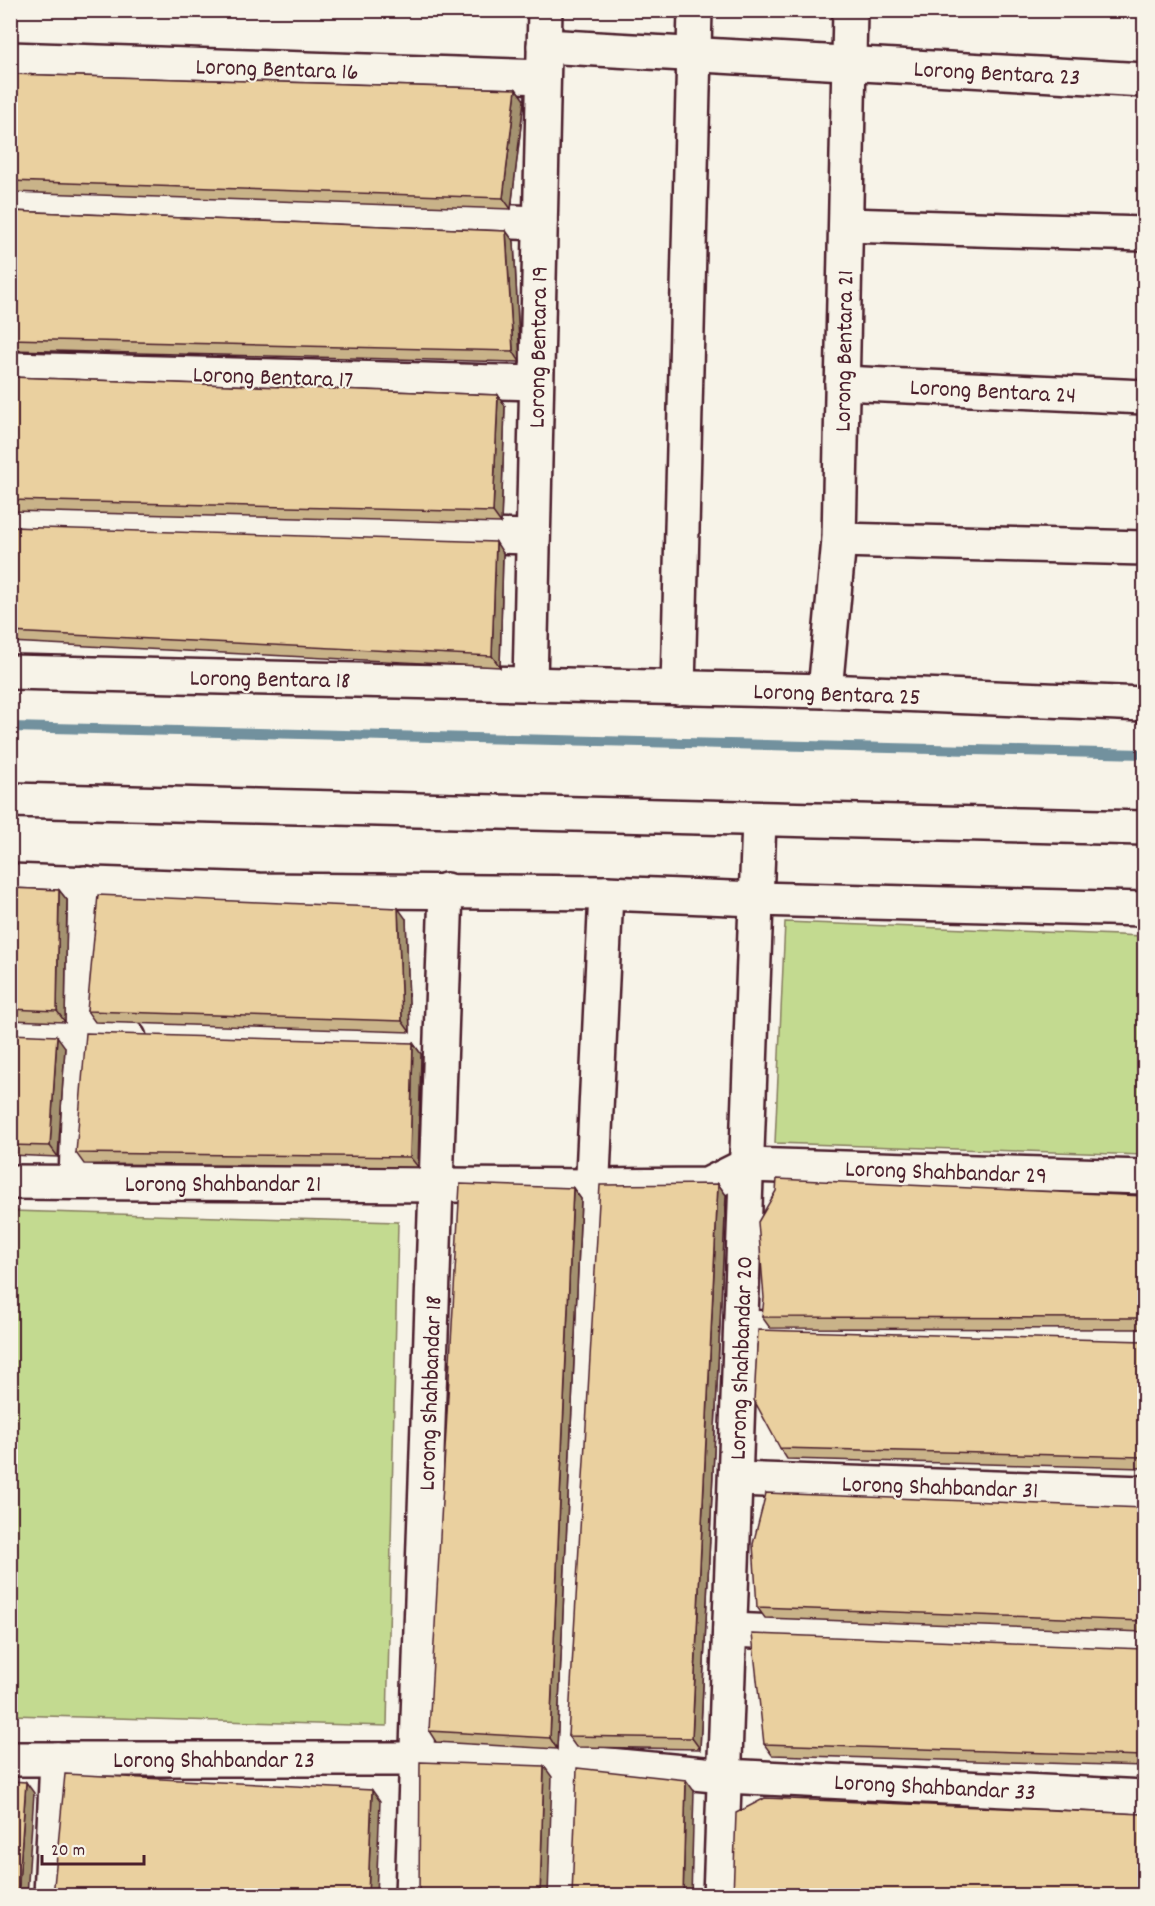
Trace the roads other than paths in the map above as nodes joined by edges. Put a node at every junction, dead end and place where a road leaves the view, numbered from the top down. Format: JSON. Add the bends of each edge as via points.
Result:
{"nodes":[{"id":1,"x":545,"y":10,"type":"edge"},
{"id":2,"x":695,"y":10,"type":"edge"},
{"id":3,"x":850,"y":10,"type":"edge"},
{"id":4,"x":694,"y":54,"type":"junction"},
{"id":5,"x":10,"y":59,"type":"edge"},
{"id":6,"x":543,"y":62,"type":"junction"},
{"id":7,"x":849,"y":64,"type":"junction"},
{"id":8,"x":1144,"y":80,"type":"edge"},
{"id":9,"x":10,"y":204,"type":"edge"},
{"id":10,"x":540,"y":223,"type":"junction"},
{"id":11,"x":846,"y":225,"type":"junction"},
{"id":12,"x":1144,"y":234,"type":"edge"},
{"id":13,"x":10,"y":369,"type":"edge"},
{"id":14,"x":536,"y":383,"type":"junction"},
{"id":15,"x":842,"y":383,"type":"junction"},
{"id":16,"x":1144,"y":397,"type":"edge"},
{"id":17,"x":10,"y":525,"type":"edge"},
{"id":18,"x":533,"y":537,"type":"junction"},
{"id":19,"x":839,"y":540,"type":"junction"},
{"id":20,"x":1144,"y":548,"type":"edge"},
{"id":21,"x":10,"y":672,"type":"edge"},
{"id":22,"x":530,"y":684,"type":"junction"},
{"id":23,"x":678,"y":688,"type":"junction"},
{"id":24,"x":825,"y":691,"type":"junction"},
{"id":25,"x":1144,"y":704,"type":"edge"},
{"id":26,"x":10,"y":800,"type":"edge"},
{"id":27,"x":759,"y":820,"type":"junction"},
{"id":28,"x":1144,"y":828,"type":"edge"},
{"id":29,"x":10,"y":881,"type":"edge"},
{"id":30,"x":85,"y":883,"type":"junction"},
{"id":31,"x":446,"y":890,"type":"junction"},
{"id":32,"x":606,"y":893,"type":"junction"},
{"id":33,"x":756,"y":899,"type":"junction"},
{"id":34,"x":1144,"y":909,"type":"edge"},
{"id":35,"x":10,"y":1035,"type":"edge"},
{"id":36,"x":81,"y":1037,"type":"junction"},
{"id":37,"x":162,"y":1039,"type":"edge"},
{"id":38,"x":406,"y":1047,"type":"edge"},
{"id":39,"x":441,"y":1048,"type":"junction"},
{"id":40,"x":747,"y":1165,"type":"junction"},
{"id":41,"x":1144,"y":1177,"type":"edge"},
{"id":42,"x":10,"y":1182,"type":"edge"},
{"id":43,"x":76,"y":1182,"type":"junction"},
{"id":44,"x":436,"y":1184,"type":"junction"},
{"id":45,"x":592,"y":1186,"type":"junction"},
{"id":46,"x":741,"y":1327,"type":"junction"},
{"id":47,"x":1144,"y":1339,"type":"edge"},
{"id":48,"x":736,"y":1479,"type":"junction"},
{"id":49,"x":1144,"y":1493,"type":"edge"},
{"id":50,"x":730,"y":1630,"type":"junction"},
{"id":51,"x":1144,"y":1648,"type":"edge"},
{"id":52,"x":10,"y":1759,"type":"edge"},
{"id":53,"x":57,"y":1759,"type":"junction"},
{"id":54,"x":417,"y":1759,"type":"junction"},
{"id":55,"x":566,"y":1761,"type":"junction"},
{"id":56,"x":725,"y":1776,"type":"junction"},
{"id":57,"x":1144,"y":1797,"type":"edge"},
{"id":58,"x":51,"y":1896,"type":"edge"},
{"id":59,"x":412,"y":1896,"type":"edge"},
{"id":60,"x":563,"y":1896,"type":"edge"},
{"id":61,"x":720,"y":1896,"type":"edge"}],
"edges":[{"from":1,"to":6,"type":"street","name":"Lorong Bentara 19"},
{"from":2,"to":4,"type":"street"},
{"from":3,"to":7,"type":"street","name":"Lorong Bentara 21"},
{"from":4,"to":6,"type":"street","name":"Lorong Bentara 16"},
{"from":4,"to":7,"type":"street","name":"Lorong Bentara 23"},
{"from":4,"to":23,"type":"street"},
{"from":5,"to":6,"type":"street","name":"Lorong Bentara 16"},
{"from":6,"to":10,"type":"street","name":"Lorong Bentara 19"},
{"from":7,"to":8,"type":"street","name":"Lorong Bentara 23"},
{"from":7,"to":11,"type":"street","name":"Lorong Bentara 21"},
{"from":9,"to":10,"type":"street"},
{"from":10,"to":14,"type":"street","name":"Lorong Bentara 19"},
{"from":11,"to":12,"type":"street"},
{"from":11,"to":15,"type":"street","name":"Lorong Bentara 21"},
{"from":13,"to":14,"type":"street","name":"Lorong Bentara 17"},
{"from":14,"to":18,"type":"street","name":"Lorong Bentara 19"},
{"from":15,"to":16,"type":"street","name":"Lorong Bentara 24"},
{"from":15,"to":19,"type":"street","name":"Lorong Bentara 21"},
{"from":17,"to":18,"type":"street"},
{"from":18,"to":22,"type":"street","name":"Lorong Bentara 19"},
{"from":19,"to":20,"type":"street"},
{"from":19,"to":24,"type":"street","name":"Lorong Bentara 21"},
{"from":21,"to":22,"type":"street","name":"Lorong Bentara 18"},
{"from":22,"to":23,"type":"street","name":"Lorong Bentara 25"},
{"from":23,"to":24,"type":"street","name":"Lorong Bentara 25"},
{"from":24,"to":25,"type":"street","name":"Lorong Bentara 25"},
{"from":26,"to":27,"type":"street"},
{"from":27,"to":28,"type":"street"},
{"from":27,"to":33,"type":"street","name":"Lorong Shahbandar 20"},
{"from":29,"to":30,"type":"street"},
{"from":30,"to":31,"type":"street","via":[[259,890]]},
{"from":30,"to":36,"type":"street"},
{"from":31,"to":32,"type":"street"},
{"from":31,"to":39,"type":"street","name":"Lorong Shahbandar 18"},
{"from":32,"to":33,"type":"street"},
{"from":32,"to":45,"type":"street"},
{"from":33,"to":34,"type":"street"},
{"from":33,"to":40,"type":"street","name":"Lorong Shahbandar 20"},
{"from":35,"to":36,"type":"street"},
{"from":36,"to":37,"type":"street"},
{"from":36,"to":43,"type":"street"},
{"from":38,"to":39,"type":"street"},
{"from":39,"to":44,"type":"street","name":"Lorong Shahbandar 18"},
{"from":40,"to":41,"type":"street","name":"Lorong Shahbandar 29"},
{"from":40,"to":45,"type":"street","name":"Lorong Shahbandar 21","via":[[707,1185]]},
{"from":40,"to":46,"type":"street","name":"Lorong Shahbandar 20"},
{"from":42,"to":43,"type":"street","name":"Lorong Shahbandar 21"},
{"from":43,"to":44,"type":"street","name":"Lorong Shahbandar 21"},
{"from":44,"to":45,"type":"street","name":"Lorong Shahbandar 21"},
{"from":44,"to":54,"type":"street","name":"Lorong Shahbandar 18"},
{"from":45,"to":55,"type":"street"},
{"from":46,"to":47,"type":"street"},
{"from":46,"to":48,"type":"street","name":"Lorong Shahbandar 20"},
{"from":48,"to":49,"type":"street","name":"Lorong Shahbandar 31"},
{"from":48,"to":50,"type":"street","name":"Lorong Shahbandar 20"},
{"from":50,"to":51,"type":"street"},
{"from":50,"to":56,"type":"street","name":"Lorong Shahbandar 20"},
{"from":52,"to":53,"type":"street","name":"Lorong Shahbandar 23"},
{"from":53,"to":54,"type":"street","name":"Lorong Shahbandar 23"},
{"from":53,"to":58,"type":"street"},
{"from":54,"to":55,"type":"street","name":"Lorong Shahbandar 23"},
{"from":54,"to":59,"type":"street","name":"Lorong Shahbandar 18"},
{"from":55,"to":56,"type":"street","name":"Lorong Shahbandar 33"},
{"from":55,"to":60,"type":"street"},
{"from":56,"to":57,"type":"street","name":"Lorong Shahbandar 33"},
{"from":56,"to":61,"type":"street","name":"Lorong Shahbandar 20"}]}
